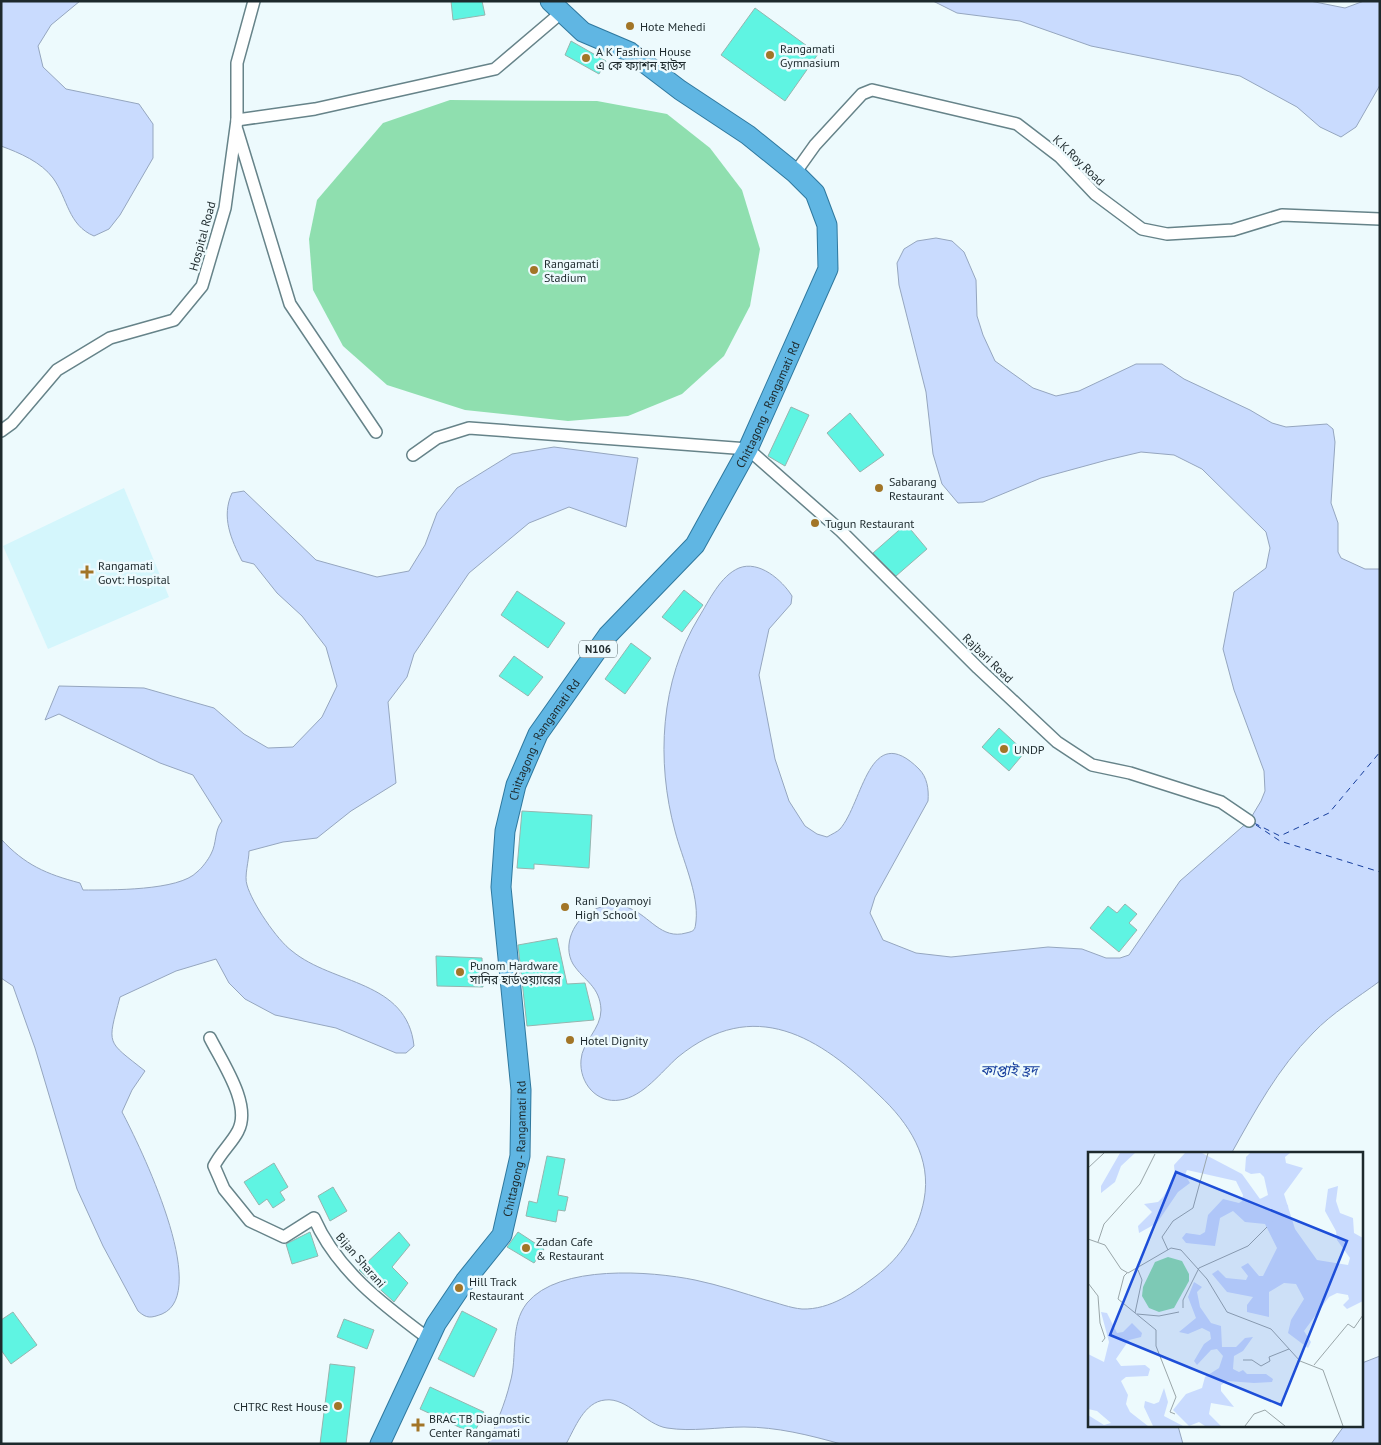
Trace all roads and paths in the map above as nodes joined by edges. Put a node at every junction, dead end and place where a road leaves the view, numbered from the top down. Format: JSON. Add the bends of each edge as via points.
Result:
{"nodes":[{"id":1,"x":254,"y":1,"type":"edge"},
{"id":2,"x":556,"y":7,"type":"edge"},
{"id":3,"x":236,"y":123,"type":"junction"},
{"id":4,"x":794,"y":174,"type":"junction"},
{"id":5,"x":1380,"y":219,"type":"edge"},
{"id":6,"x":1,"y":431,"type":"edge"},
{"id":7,"x":376,"y":432,"type":"dead end"},
{"id":8,"x":748,"y":449,"type":"junction"},
{"id":9,"x":413,"y":455,"type":"dead end"},
{"id":10,"x":1249,"y":821,"type":"dead end"},
{"id":11,"x":210,"y":1038,"type":"dead end"},
{"id":12,"x":430,"y":1339,"type":"junction"},
{"id":13,"x":380,"y":1444,"type":"edge"}],
"edges":[{"from":1,"to":3,"type":"street","name":"Hospital Road","via":[[237,63]]},
{"from":2,"to":3,"type":"street","via":[[495,69]]},
{"from":2,"to":4,"type":"highway","name":"Chittagong - Rangamati Rd","number":"N106","via":[[583,32],[630,52],[748,135]]},
{"from":3,"to":6,"type":"street","name":"Hospital Road","via":[[225,208],[202,286],[174,320],[110,338],[57,370],[12,423]]},
{"from":3,"to":7,"type":"street","via":[[290,304]]},
{"from":4,"to":5,"type":"street","name":"K.K.Roy Road","via":[[862,94],[872,90],[1017,124],[1060,157],[1095,194],[1142,229],[1167,234],[1234,230],[1282,215]]},
{"from":4,"to":8,"type":"highway","name":"Chittagong - Rangamati Rd","number":"N106","via":[[815,193],[827,225],[828,269]]},
{"from":8,"to":9,"type":"street","via":[[469,428],[437,438]]},
{"from":8,"to":10,"type":"street","name":"Rajbari Road","via":[[841,532],[1057,742],[1092,765],[1130,772],[1221,802]]},
{"from":8,"to":12,"type":"highway","name":"Chittagong - Rangamati Rd","number":"N106","via":[[695,545],[608,635],[544,726],[516,785],[505,831],[501,887],[521,1090],[520,1156],[502,1235],[465,1281],[436,1324]]},
{"from":11,"to":12,"type":"street","name":"Bijan Sharani","via":[[243,1106],[239,1131],[221,1151],[214,1166],[224,1189],[250,1221],[284,1237],[314,1218],[322,1236],[374,1298]]},
{"from":12,"to":13,"type":"highway","name":"Chittagong - Rangamati Rd","number":"N106"}]}
